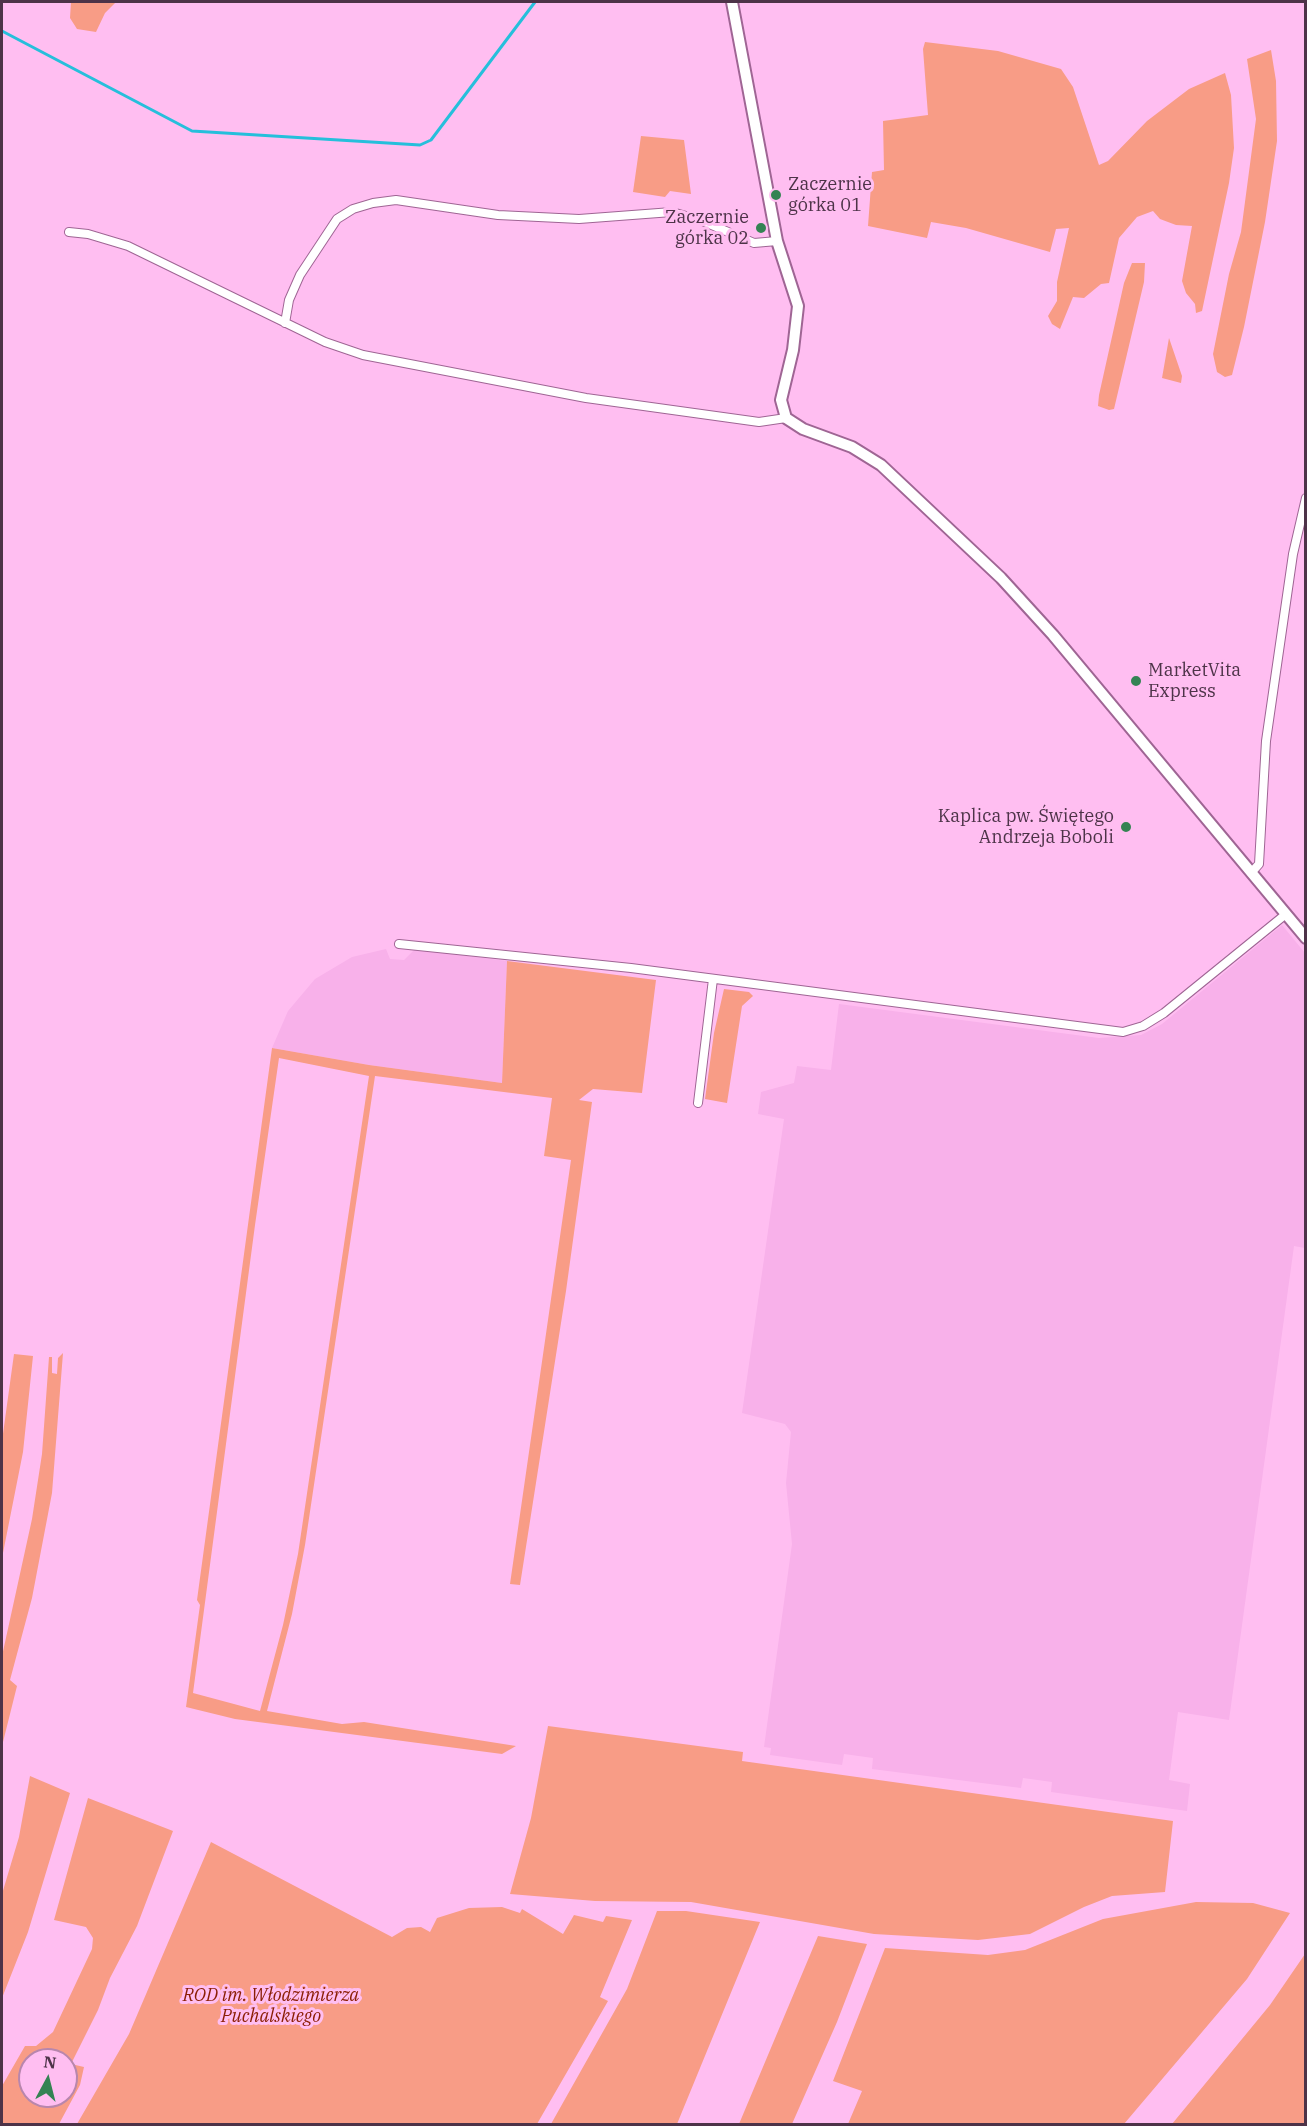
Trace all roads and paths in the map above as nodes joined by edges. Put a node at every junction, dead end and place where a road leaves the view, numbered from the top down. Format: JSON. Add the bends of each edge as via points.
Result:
{"nodes":[{"id":1,"x":732,"y":2,"type":"edge"},
{"id":2,"x":69,"y":232,"type":"dead end"},
{"id":3,"x":777,"y":241,"type":"junction"},
{"id":4,"x":285,"y":323,"type":"junction"},
{"id":5,"x":786,"y":418,"type":"junction"},
{"id":6,"x":1305,"y":498,"type":"edge"},
{"id":7,"x":1251,"y":873,"type":"junction"},
{"id":8,"x":1286,"y":914,"type":"junction"},
{"id":9,"x":1305,"y":938,"type":"edge"},
{"id":10,"x":399,"y":944,"type":"dead end"},
{"id":11,"x":713,"y":979,"type":"junction"},
{"id":12,"x":698,"y":1103,"type":"dead end"}],
"edges":[{"from":1,"to":3,"type":"street"},
{"from":2,"to":4,"type":"street","via":[[128,246]]},
{"from":3,"to":4,"type":"street","via":[[754,243],[672,212],[579,219],[498,215],[396,200],[373,202],[337,219],[300,275],[289,300]]},
{"from":3,"to":5,"type":"street","via":[[798,306],[781,400]]},
{"from":4,"to":5,"type":"street","via":[[363,355],[553,392],[759,422]]},
{"from":5,"to":7,"type":"street","via":[[803,429],[852,447],[881,465],[958,536],[1053,635]]},
{"from":6,"to":7,"type":"street","via":[[1266,741],[1259,864]]},
{"from":7,"to":8,"type":"street"},
{"from":8,"to":9,"type":"street"},
{"from":8,"to":11,"type":"street","via":[[1164,1013],[1123,1032]]},
{"from":10,"to":11,"type":"street"},
{"from":11,"to":12,"type":"street"}]}
